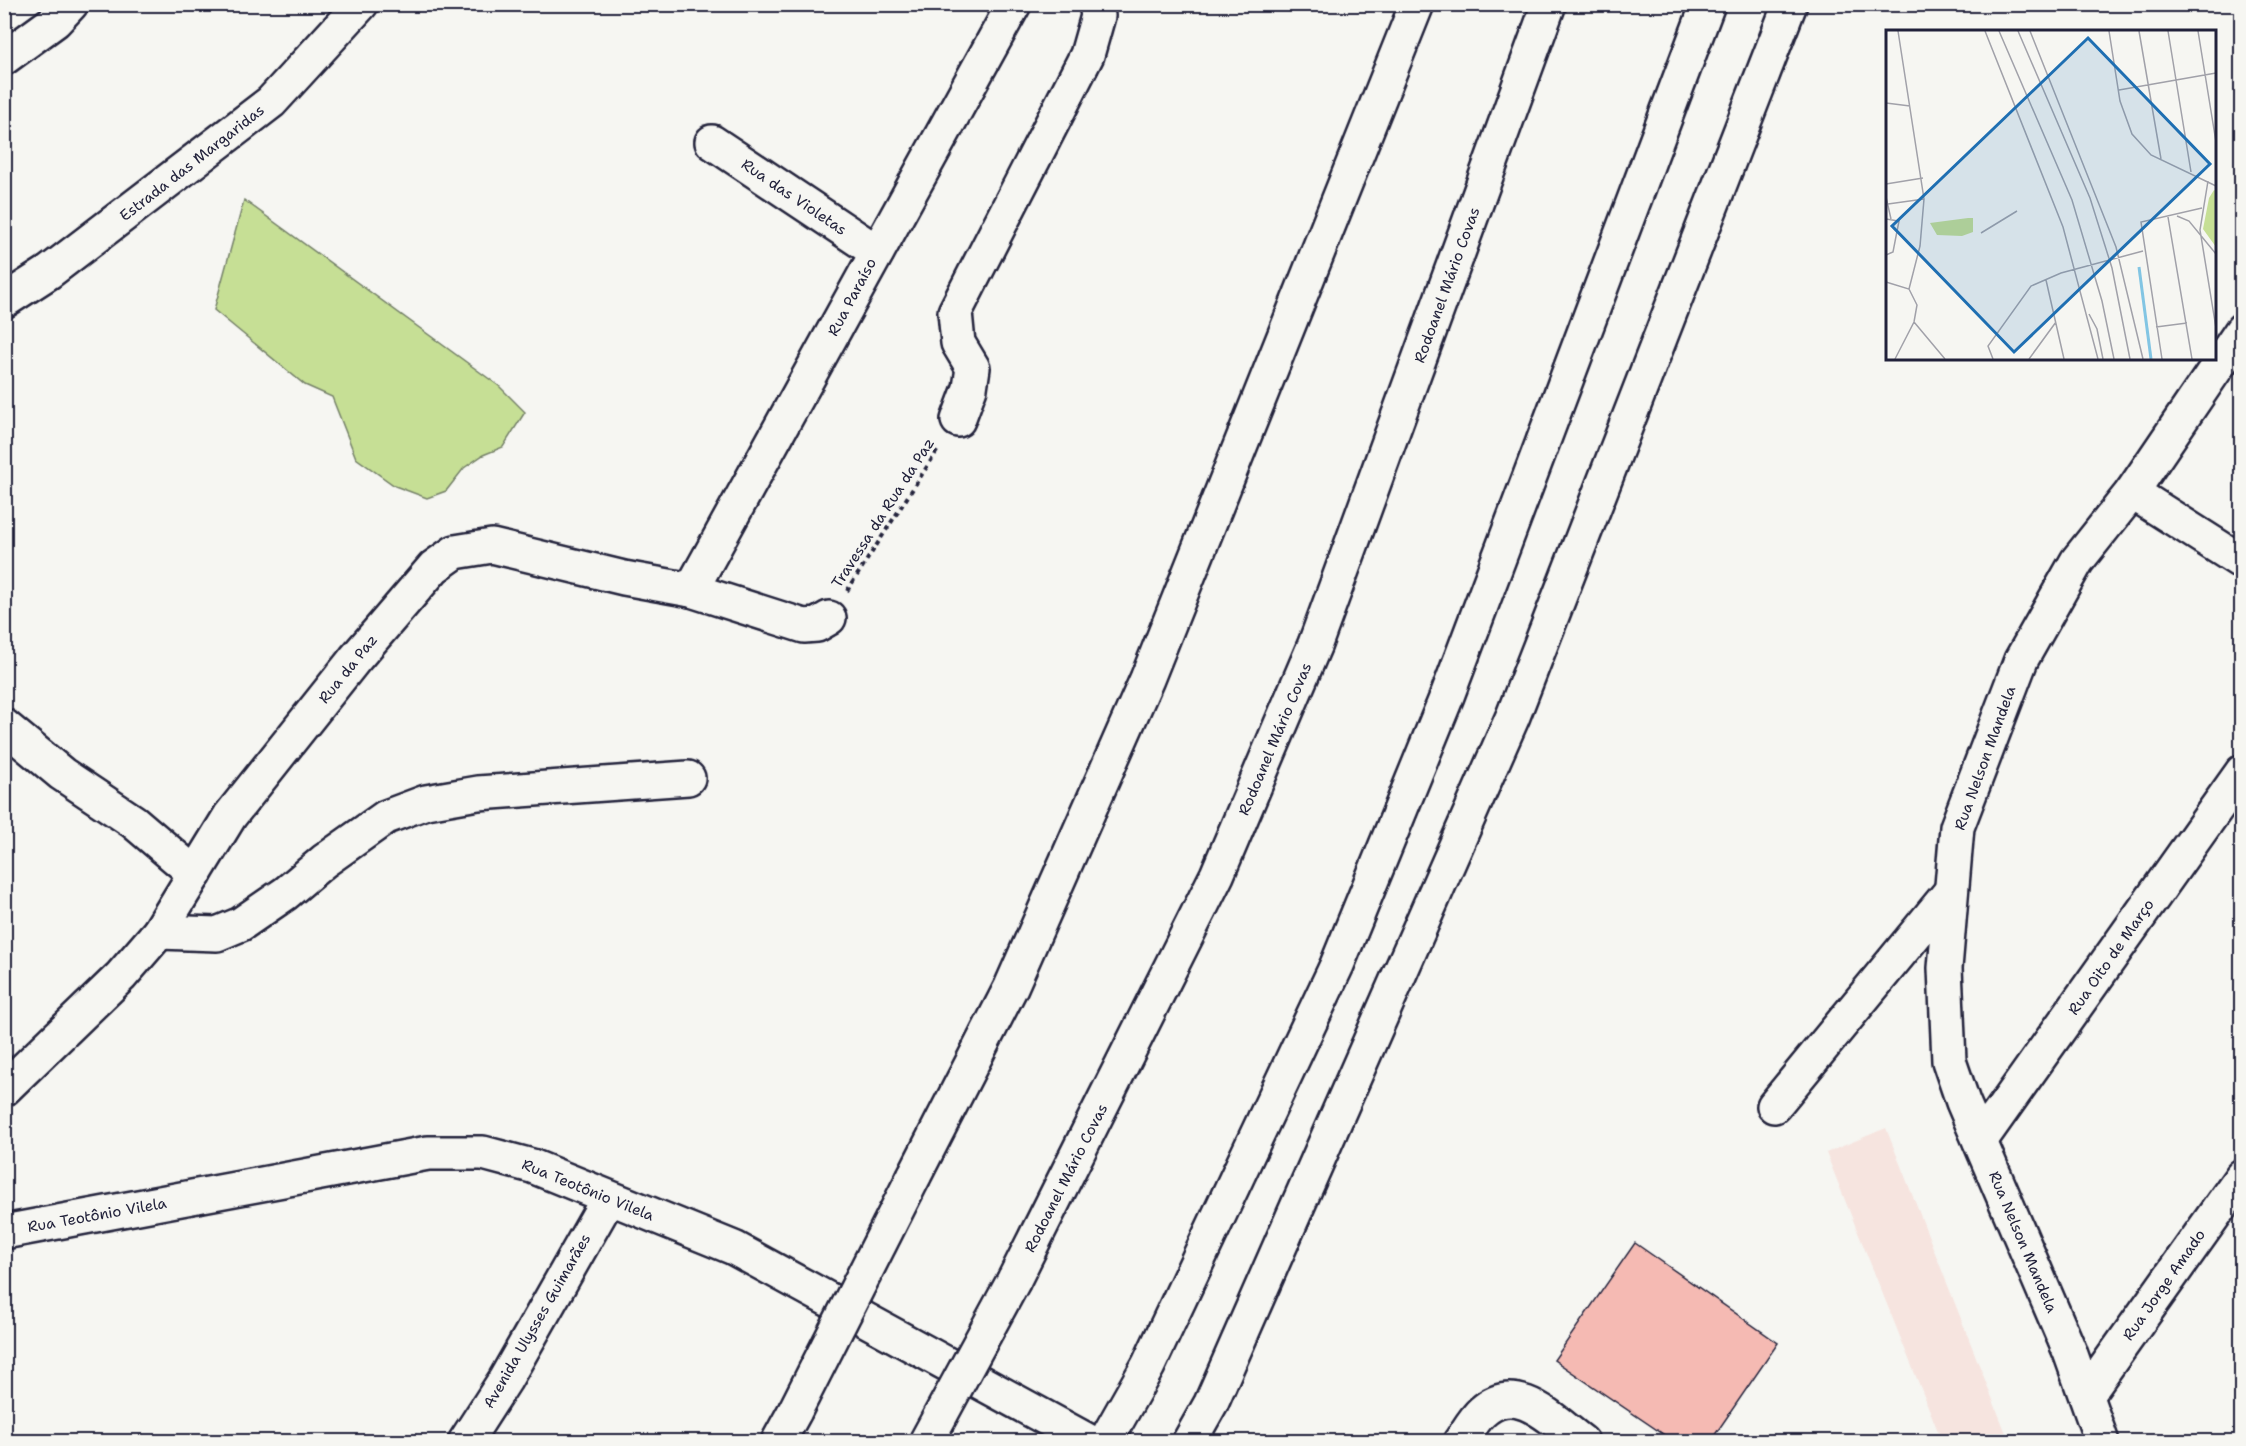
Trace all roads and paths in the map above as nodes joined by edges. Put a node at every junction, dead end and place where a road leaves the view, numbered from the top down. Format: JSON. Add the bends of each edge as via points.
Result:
{"nodes":[{"id":1,"x":71,"y":4,"type":"edge"},
{"id":2,"x":1014,"y":4,"type":"edge"},
{"id":3,"x":1096,"y":4,"type":"edge"},
{"id":4,"x":1417,"y":4,"type":"edge"},
{"id":5,"x":1549,"y":4,"type":"edge"},
{"id":6,"x":1708,"y":4,"type":"edge"},
{"id":7,"x":1790,"y":4,"type":"edge"},
{"id":8,"x":347,"y":9,"type":"edge"},
{"id":9,"x":4,"y":58,"type":"edge"},
{"id":10,"x":712,"y":142,"type":"dead end"},
{"id":11,"x":877,"y":252,"type":"junction"},
{"id":12,"x":4,"y":301,"type":"edge"},
{"id":13,"x":2241,"y":330,"type":"edge"},
{"id":14,"x":957,"y":420,"type":"joint"},
{"id":15,"x":2132,"y":492,"type":"junction"},
{"id":16,"x":2241,"y":562,"type":"edge"},
{"id":17,"x":691,"y":590,"type":"junction"},
{"id":18,"x":829,"y":618,"type":"joint"},
{"id":19,"x":4,"y":726,"type":"edge"},
{"id":20,"x":2241,"y":772,"type":"edge"},
{"id":21,"x":688,"y":778,"type":"dead end"},
{"id":22,"x":195,"y":873,"type":"junction"},
{"id":23,"x":1951,"y":891,"type":"junction"},
{"id":24,"x":159,"y":932,"type":"junction"},
{"id":25,"x":4,"y":1089,"type":"edge"},
{"id":26,"x":1774,"y":1106,"type":"dead end"},
{"id":27,"x":1980,"y":1141,"type":"junction"},
{"id":28,"x":2241,"y":1176,"type":"edge"},
{"id":29,"x":608,"y":1199,"type":"junction"},
{"id":30,"x":4,"y":1232,"type":"edge"},
{"id":31,"x":2087,"y":1394,"type":"junction"},
{"id":32,"x":465,"y":1442,"type":"edge"},
{"id":33,"x":778,"y":1442,"type":"edge"},
{"id":34,"x":926,"y":1442,"type":"edge"},
{"id":35,"x":1090,"y":1442,"type":"edge"},
{"id":36,"x":1106,"y":1442,"type":"edge"},
{"id":37,"x":1189,"y":1442,"type":"edge"},
{"id":38,"x":1460,"y":1442,"type":"edge"},
{"id":39,"x":1582,"y":1442,"type":"edge"},
{"id":40,"x":2102,"y":1442,"type":"edge"}],
"edges":[{"from":1,"to":9,"type":"main road","via":[[55,21]]},
{"from":2,"to":11,"type":"main road","name":"Rua Paraíso"},
{"from":3,"to":14,"type":"main road","via":[[1098,16],[1087,55],[955,312],[958,342],[973,368],[970,388]]},
{"from":4,"to":33,"type":"main road","bridge":true,"via":[[1147,679],[1011,987]]},
{"from":5,"to":34,"type":"main road","name":"Rodoanel Mário Covas","bridge":true,"via":[[1315,644],[1217,875],[1014,1280]]},
{"from":6,"to":36,"type":"main road","via":[[1447,696],[1337,965],[1148,1366]]},
{"from":7,"to":37,"type":"main road","via":[[1513,716],[1211,1402]]},
{"from":8,"to":12,"type":"main road","name":"Estrada das Margaridas","via":[[271,102],[49,272]]},
{"from":10,"to":11,"type":"main road","name":"Rua das Violetas"},
{"from":11,"to":17,"type":"main road","name":"Rua Paraíso"},
{"from":13,"to":15,"type":"main road","name":"Rua Nelson Mandela"},
{"from":14,"to":18,"type":"path","name":"Travessa da Rua da Paz"},
{"from":15,"to":16,"type":"main road"},
{"from":15,"to":23,"type":"main road","name":"Rua Nelson Mandela","via":[[2077,561],[2021,660],[1957,827]]},
{"from":17,"to":18,"type":"main road","name":"Rua da Paz","via":[[804,626],[817,625]]},
{"from":17,"to":22,"type":"main road","name":"Rua da Paz","via":[[492,546],[456,552],[434,567],[355,659],[230,816]]},
{"from":19,"to":22,"type":"main road","via":[[62,774],[142,828]]},
{"from":20,"to":27,"type":"main road","name":"Rua Oito de Março"},
{"from":21,"to":24,"type":"main road","via":[[478,793],[426,802],[386,817],[241,924],[217,934]]},
{"from":22,"to":24,"type":"main road","name":"Rua da Paz"},
{"from":23,"to":26,"type":"main road"},
{"from":23,"to":27,"type":"main road","name":"Rua Nelson Mandela","via":[[1945,968],[1950,1061]]},
{"from":24,"to":25,"type":"main road","name":"Rua da Paz","via":[[121,976]]},
{"from":27,"to":31,"type":"main road","name":"Rua Nelson Mandela"},
{"from":28,"to":31,"type":"main road","name":"Rua Jorge Amado"},
{"from":29,"to":30,"type":"main road","name":"Rua Teotônio Vilela","via":[[532,1166],[483,1154],[428,1153]]},
{"from":29,"to":32,"type":"main road","name":"Avenida Ulysses Guimarães","via":[[505,1380]]},
{"from":29,"to":35,"type":"main road","name":"Rua Teotônio Vilela","via":[[734,1248]]},
{"from":31,"to":40,"type":"main road","name":"Rua Nelson Mandela"},
{"from":38,"to":39,"type":"main road","via":[[1482,1412],[1503,1399],[1524,1400]]}]}
